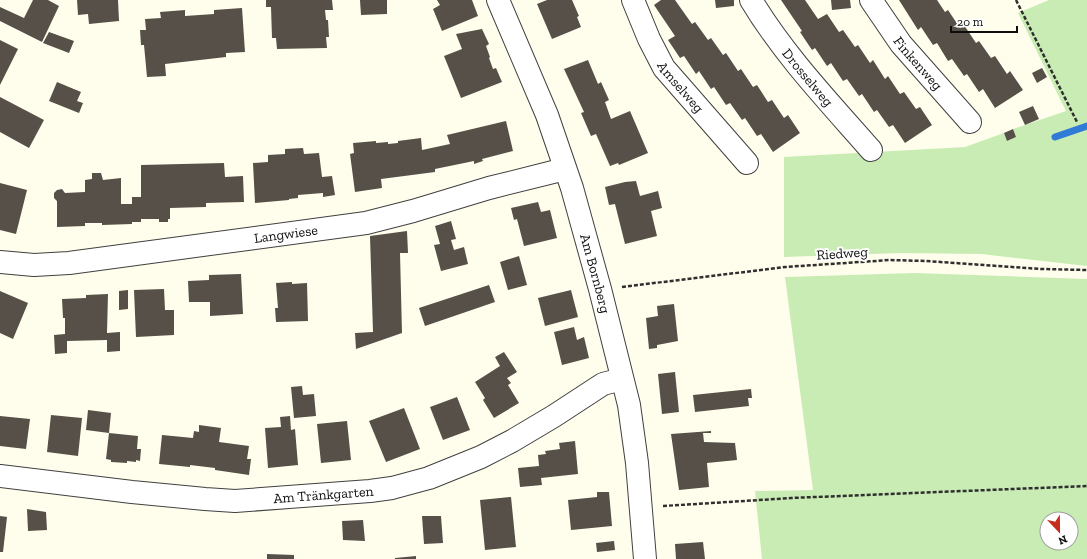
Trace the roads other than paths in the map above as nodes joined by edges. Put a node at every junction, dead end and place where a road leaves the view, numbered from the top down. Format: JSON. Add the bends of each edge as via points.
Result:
{"nodes":[{"id":1,"x":498,"y":0,"type":"edge"},
{"id":2,"x":633,"y":0,"type":"edge"},
{"id":3,"x":751,"y":0,"type":"edge"},
{"id":4,"x":871,"y":0,"type":"edge"},
{"id":5,"x":970,"y":122,"type":"dead end"},
{"id":6,"x":871,"y":150,"type":"dead end"},
{"id":7,"x":747,"y":163,"type":"dead end"},
{"id":8,"x":565,"y":169,"type":"junction"},
{"id":9,"x":0,"y":262,"type":"edge"},
{"id":10,"x":622,"y":379,"type":"junction"},
{"id":11,"x":0,"y":476,"type":"edge"},
{"id":12,"x":645,"y":559,"type":"edge"}],
"edges":[{"from":1,"to":8,"type":"street","name":"Am Bornberg","via":[[547,115]]},
{"from":2,"to":7,"type":"street","name":"Amselweg","via":[[664,68]]},
{"from":3,"to":6,"type":"street","name":"Drosselweg","via":[[792,60]]},
{"from":4,"to":5,"type":"street","name":"Finkenweg","via":[[901,44]]},
{"from":8,"to":9,"type":"street","name":"Langwiese","via":[[366,223],[69,263],[34,265]]},
{"from":8,"to":10,"type":"street","name":"Am Bornberg","via":[[600,289]]},
{"from":10,"to":11,"type":"street","name":"Am Tränkgarten","via":[[603,384],[554,416],[481,457],[429,478],[392,488],[228,501]]},
{"from":10,"to":12,"type":"street","name":"Am Bornberg","via":[[630,412],[637,463]]}]}
